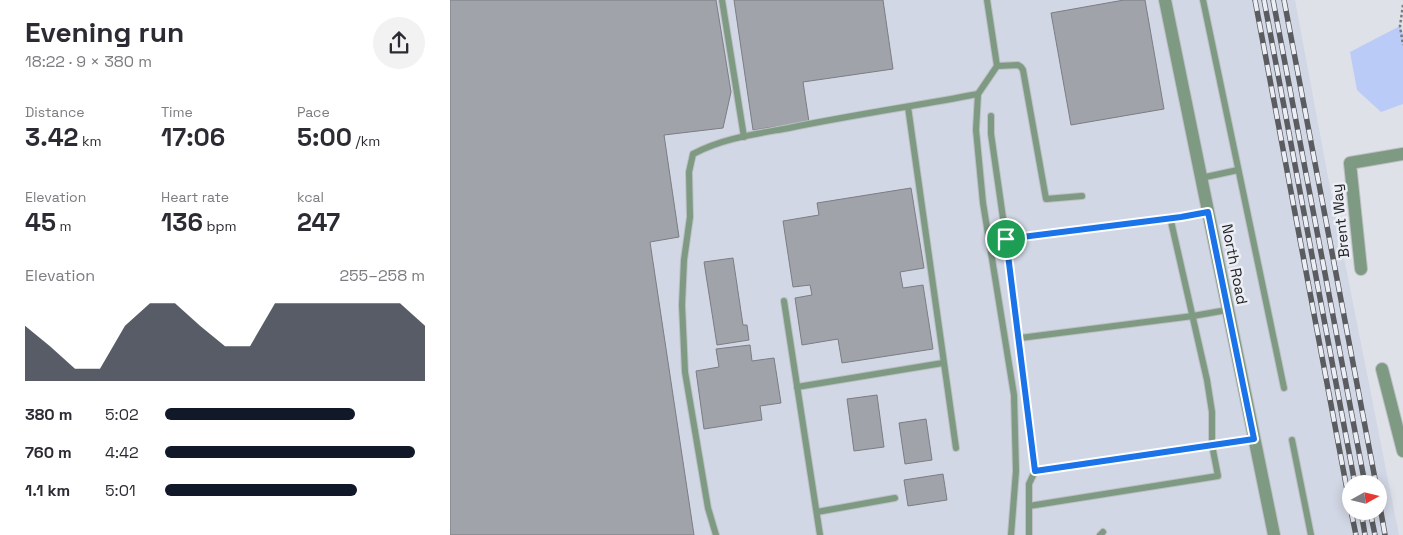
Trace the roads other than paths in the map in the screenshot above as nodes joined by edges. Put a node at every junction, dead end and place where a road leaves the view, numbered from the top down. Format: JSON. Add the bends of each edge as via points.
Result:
{"nodes":[{"id":1,"x":722,"y":0,"type":"edge"},
{"id":2,"x":987,"y":0,"type":"edge"},
{"id":3,"x":1165,"y":0,"type":"edge"},
{"id":4,"x":1203,"y":0,"type":"edge"},
{"id":5,"x":997,"y":66,"type":"junction"},
{"id":6,"x":978,"y":94,"type":"junction"},
{"id":7,"x":908,"y":107,"type":"junction"},
{"id":8,"x":991,"y":116,"type":"dead end"},
{"id":9,"x":744,"y":137,"type":"junction"},
{"id":10,"x":1403,"y":154,"type":"edge"},
{"id":11,"x":1238,"y":170,"type":"junction"},
{"id":12,"x":1201,"y":178,"type":"junction"},
{"id":13,"x":1082,"y":196,"type":"dead end"},
{"id":14,"x":1208,"y":212,"type":"junction"},
{"id":15,"x":1170,"y":217,"type":"junction"},
{"id":16,"x":1006,"y":239,"type":"junction"},
{"id":17,"x":1361,"y":269,"type":"dead end"},
{"id":18,"x":784,"y":301,"type":"dead end"},
{"id":19,"x":1227,"y":310,"type":"junction"},
{"id":20,"x":1193,"y":316,"type":"junction"},
{"id":21,"x":1020,"y":338,"type":"junction"},
{"id":22,"x":943,"y":364,"type":"junction"},
{"id":23,"x":1382,"y":369,"type":"dead end"},
{"id":24,"x":798,"y":387,"type":"junction"},
{"id":25,"x":1284,"y":388,"type":"dead end"},
{"id":26,"x":1254,"y":439,"type":"junction"},
{"id":27,"x":1292,"y":440,"type":"dead end"},
{"id":28,"x":1212,"y":445,"type":"junction"},
{"id":29,"x":956,"y":448,"type":"dead end"},
{"id":30,"x":1403,"y":451,"type":"edge"},
{"id":31,"x":1035,"y":471,"type":"junction"},
{"id":32,"x":895,"y":498,"type":"dead end"},
{"id":33,"x":1029,"y":506,"type":"junction"},
{"id":34,"x":817,"y":512,"type":"junction"},
{"id":35,"x":716,"y":535,"type":"edge"},
{"id":36,"x":820,"y":535,"type":"edge"},
{"id":37,"x":1011,"y":535,"type":"edge"},
{"id":38,"x":1029,"y":535,"type":"edge"},
{"id":39,"x":1274,"y":535,"type":"edge"},
{"id":40,"x":1311,"y":535,"type":"edge"}],
"edges":[{"from":1,"to":9,"type":"lane"},
{"from":2,"to":5,"type":"lane"},
{"from":3,"to":12,"type":"street","name":"North Road"},
{"from":4,"to":11,"type":"lane"},
{"from":5,"to":6,"type":"lane"},
{"from":5,"to":13,"type":"lane","via":[[1022,67],[1046,199]]},
{"from":6,"to":7,"type":"lane"},
{"from":6,"to":37,"type":"lane","via":[[976,130],[983,203],[1014,394],[1016,471]]},
{"from":7,"to":9,"type":"lane"},
{"from":7,"to":22,"type":"lane"},
{"from":8,"to":16,"type":"lane"},
{"from":9,"to":35,"type":"lane","via":[[709,145],[693,154],[690,172],[690,217],[682,305],[685,372],[708,508]]},
{"from":10,"to":17,"type":"street","name":"Brent Way","via":[[1350,163]]},
{"from":11,"to":12,"type":"lane"},
{"from":11,"to":25,"type":"lane"},
{"from":12,"to":14,"type":"street","name":"North Road"},
{"from":14,"to":15,"type":"lane"},
{"from":14,"to":19,"type":"street","name":"North Road"},
{"from":15,"to":16,"type":"lane"},
{"from":15,"to":20,"type":"lane"},
{"from":16,"to":21,"type":"lane"},
{"from":18,"to":24,"type":"lane"},
{"from":19,"to":20,"type":"lane"},
{"from":19,"to":26,"type":"street","name":"North Road"},
{"from":20,"to":21,"type":"lane"},
{"from":20,"to":28,"type":"lane","via":[[1212,412]]},
{"from":21,"to":31,"type":"lane"},
{"from":22,"to":24,"type":"lane"},
{"from":22,"to":29,"type":"lane"},
{"from":23,"to":30,"type":"street"},
{"from":24,"to":34,"type":"lane"},
{"from":26,"to":28,"type":"lane"},
{"from":26,"to":39,"type":"street","name":"North Road"},
{"from":27,"to":40,"type":"lane"},
{"from":28,"to":31,"type":"lane"},
{"from":28,"to":33,"type":"lane","via":[[1218,476]]},
{"from":31,"to":33,"type":"lane","via":[[1029,484]]},
{"from":32,"to":34,"type":"lane"},
{"from":33,"to":38,"type":"lane"},
{"from":34,"to":36,"type":"lane"}]}
